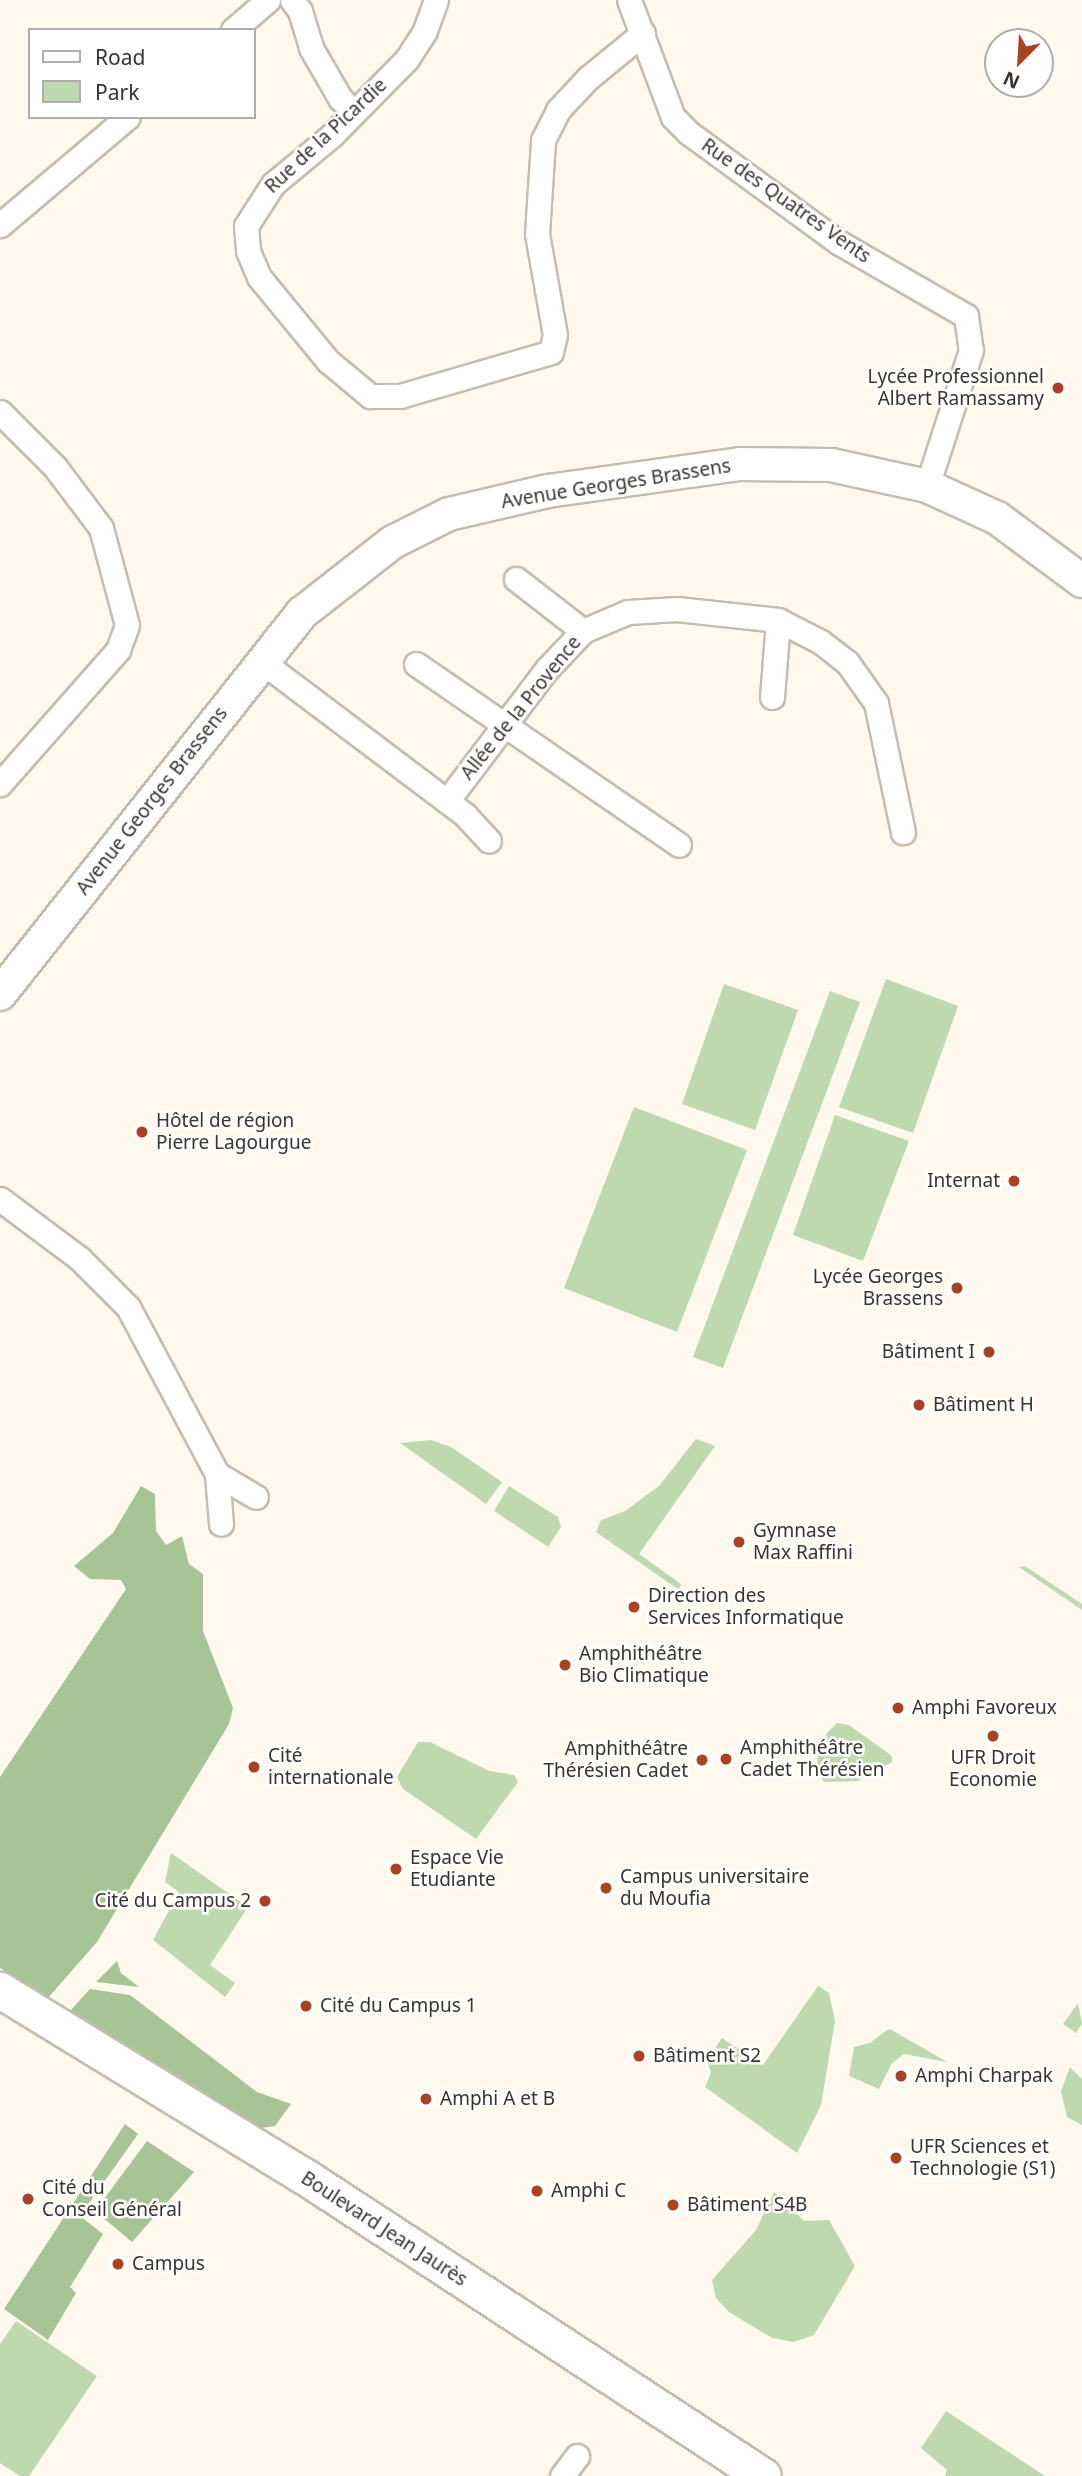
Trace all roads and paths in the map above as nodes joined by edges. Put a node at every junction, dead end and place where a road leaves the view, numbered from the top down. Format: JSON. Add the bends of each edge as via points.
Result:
{"nodes":[{"id":1,"x":268,"y":0,"type":"edge"},
{"id":2,"x":292,"y":0,"type":"edge"},
{"id":3,"x":436,"y":0,"type":"edge"},
{"id":4,"x":629,"y":0,"type":"edge"},
{"id":5,"x":235,"y":28,"type":"edge"},
{"id":6,"x":643,"y":33,"type":"junction"},
{"id":7,"x":353,"y":112,"type":"junction"},
{"id":8,"x":126,"y":119,"type":"edge"},
{"id":9,"x":0,"y":225,"type":"edge"},
{"id":10,"x":0,"y":412,"type":"edge"},
{"id":11,"x":927,"y":486,"type":"junction"},
{"id":12,"x":516,"y":579,"type":"dead end"},
{"id":13,"x":1082,"y":581,"type":"edge"},
{"id":14,"x":778,"y":620,"type":"junction"},
{"id":15,"x":583,"y":631,"type":"junction"},
{"id":16,"x":261,"y":661,"type":"junction"},
{"id":17,"x":416,"y":664,"type":"dead end"},
{"id":18,"x":772,"y":697,"type":"dead end"},
{"id":19,"x":506,"y":724,"type":"junction"},
{"id":20,"x":0,"y":784,"type":"edge"},
{"id":21,"x":447,"y":801,"type":"junction"},
{"id":22,"x":903,"y":832,"type":"dead end"},
{"id":23,"x":489,"y":841,"type":"dead end"},
{"id":24,"x":679,"y":845,"type":"dead end"},
{"id":25,"x":0,"y":994,"type":"edge"},
{"id":26,"x":0,"y":1199,"type":"edge"},
{"id":27,"x":217,"y":1474,"type":"junction"},
{"id":28,"x":256,"y":1497,"type":"dead end"},
{"id":29,"x":221,"y":1524,"type":"dead end"},
{"id":30,"x":0,"y":1990,"type":"edge"},
{"id":31,"x":0,"y":2018,"type":"edge"},
{"id":32,"x":577,"y":2456,"type":"dead end"},
{"id":33,"x":562,"y":2476,"type":"edge"},
{"id":34,"x":720,"y":2476,"type":"edge"},
{"id":35,"x":764,"y":2476,"type":"edge"}],
"edges":[{"from":1,"to":5,"type":"street"},
{"from":2,"to":7,"type":"street","via":[[311,48]]},
{"from":3,"to":7,"type":"street","name":"Rue de la Picardie","via":[[418,44]]},
{"from":4,"to":6,"type":"street","name":"Rue des Quatres Vents"},
{"from":6,"to":7,"type":"street","name":"Rue de la Picardie","via":[[588,78],[558,110],[542,140],[537,234],[555,335],[551,352],[531,362],[386,399],[355,387],[328,361],[259,277],[248,251],[246,226],[258,202]]},
{"from":6,"to":11,"type":"street","name":"Rue des Quatres Vents","via":[[673,117],[689,133],[838,242],[966,316],[971,350]]},
{"from":8,"to":9,"type":"street"},
{"from":10,"to":20,"type":"street","via":[[55,467],[101,528],[127,625],[118,650]]},
{"from":11,"to":13,"type":"street","name":"Avenue Georges Brassens","via":[[997,518]]},
{"from":11,"to":16,"type":"street","name":"Avenue Georges Brassens","via":[[831,465],[740,464],[548,491],[449,514],[393,542],[340,579],[302,613]]},
{"from":12,"to":15,"type":"street"},
{"from":14,"to":15,"type":"street","name":"Allée de la Provence","via":[[677,609],[640,611]]},
{"from":14,"to":18,"type":"street"},
{"from":14,"to":22,"type":"street","name":"Allée de la Provence","via":[[821,642],[847,662],[876,703]]},
{"from":15,"to":19,"type":"street","name":"Allée de la Provence"},
{"from":16,"to":21,"type":"street"},
{"from":16,"to":25,"type":"street","name":"Avenue Georges Brassens"},
{"from":17,"to":19,"type":"street"},
{"from":19,"to":21,"type":"street","name":"Allée de la Provence"},
{"from":19,"to":24,"type":"street"},
{"from":21,"to":23,"type":"street"},
{"from":26,"to":27,"type":"street","via":[[79,1258],[128,1307]]},
{"from":27,"to":28,"type":"street"},
{"from":27,"to":29,"type":"street"},
{"from":30,"to":35,"type":"main road","name":"Boulevard Jean Jaurès","via":[[316,2183]]},
{"from":31,"to":34,"type":"main road","name":"Boulevard Jean Jaurès","via":[[289,2194]]},
{"from":32,"to":33,"type":"street"}]}
